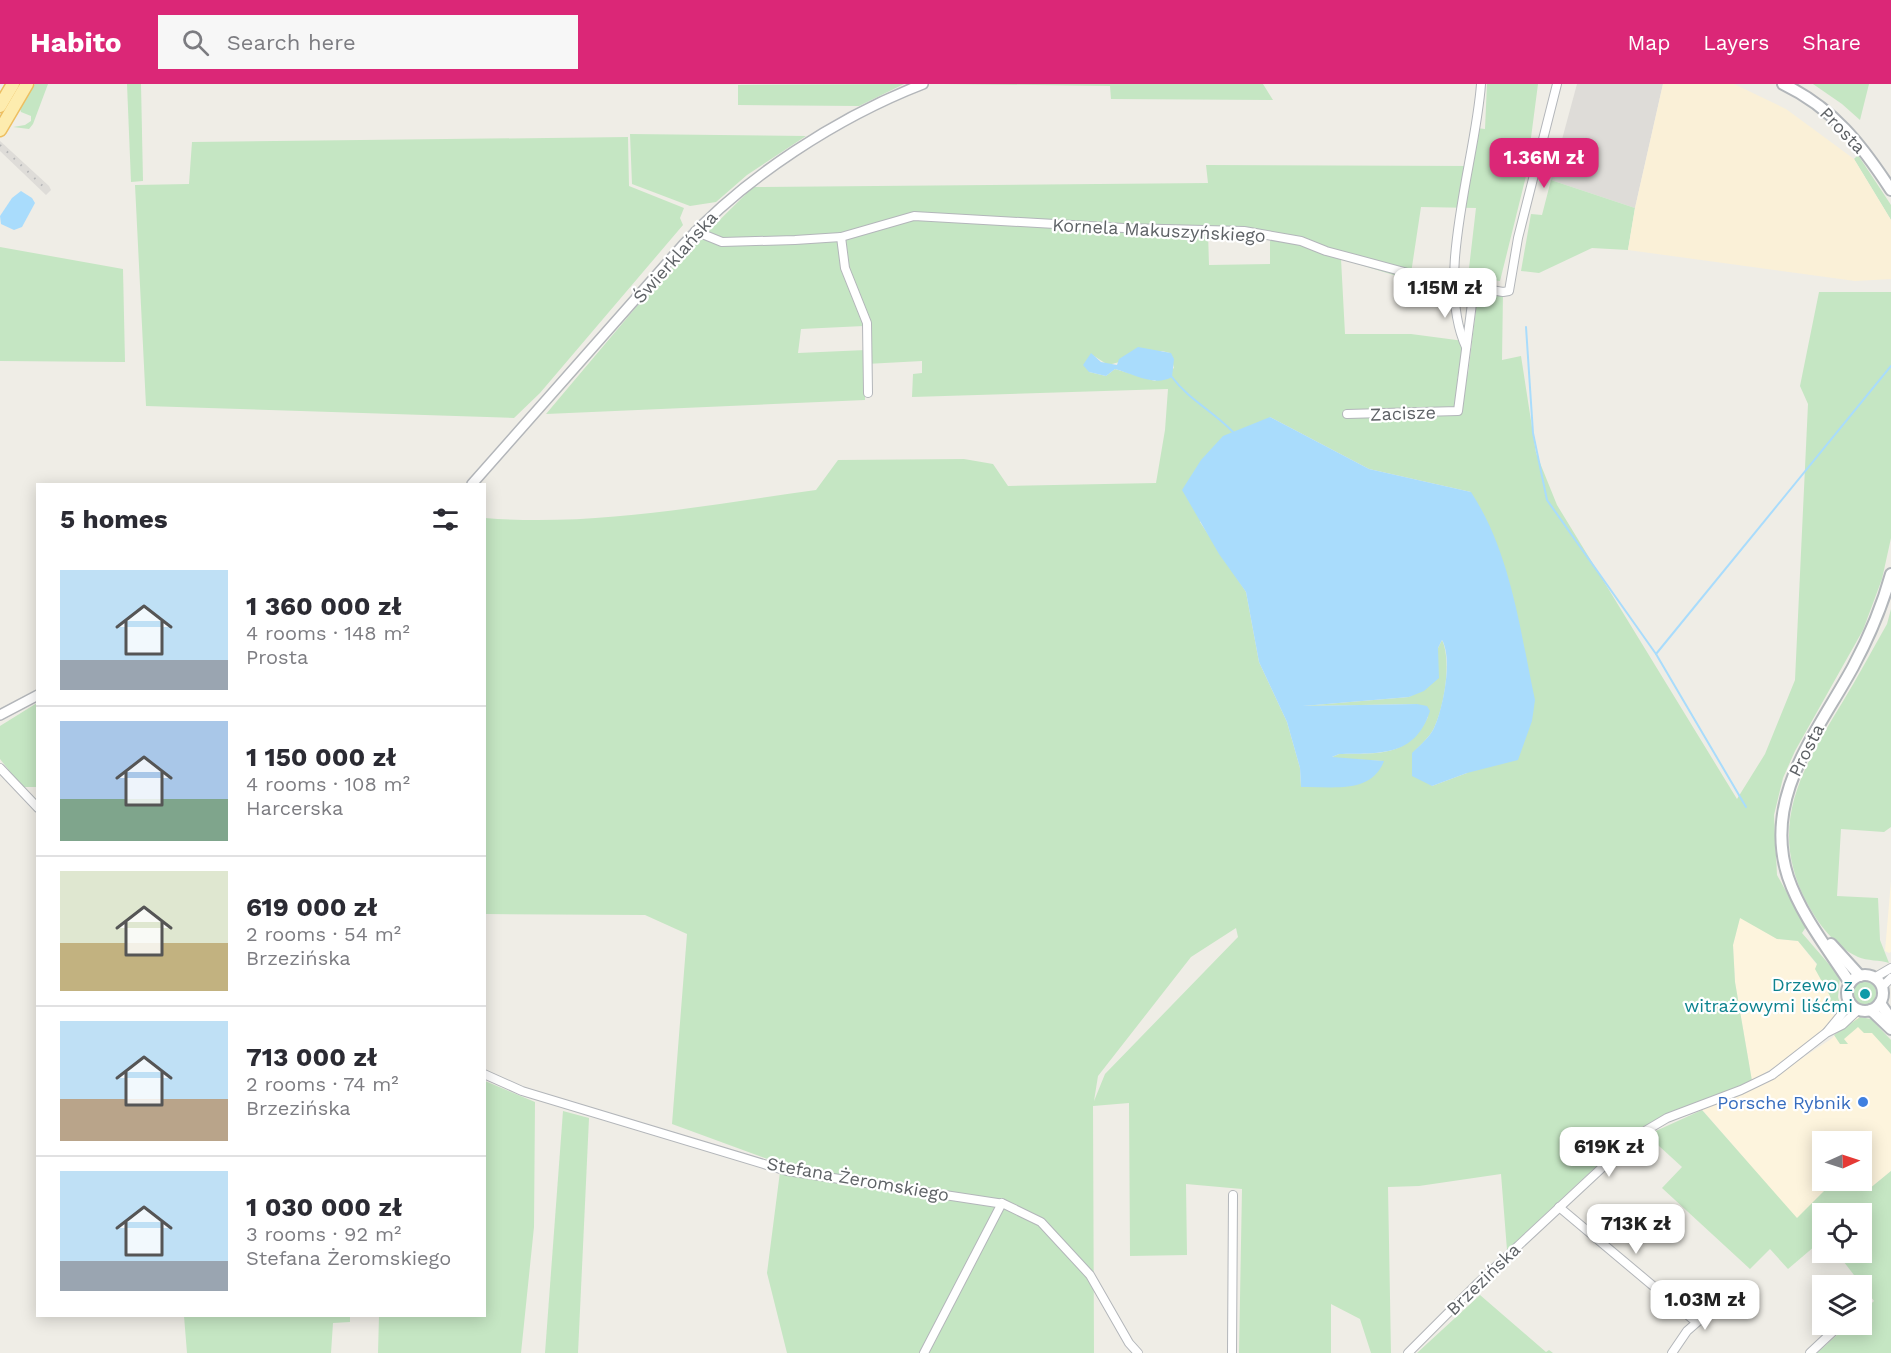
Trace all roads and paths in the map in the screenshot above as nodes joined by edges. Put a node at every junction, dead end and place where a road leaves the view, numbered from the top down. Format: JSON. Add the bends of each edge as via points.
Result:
{"nodes":[{"id":1,"x":27,"y":84,"type":"edge"},
{"id":2,"x":922,"y":84,"type":"edge"},
{"id":3,"x":1481,"y":84,"type":"edge"},
{"id":4,"x":1557,"y":84,"type":"edge"},
{"id":5,"x":1783,"y":84,"type":"edge"},
{"id":6,"x":11,"y":87,"type":"edge"},
{"id":7,"x":0,"y":106,"type":"edge"},
{"id":8,"x":0,"y":130,"type":"edge"},
{"id":9,"x":1891,"y":190,"type":"edge"},
{"id":10,"x":695,"y":231,"type":"junction"},
{"id":11,"x":841,"y":237,"type":"junction"},
{"id":12,"x":1455,"y":285,"type":"junction"},
{"id":13,"x":1474,"y":288,"type":"junction"},
{"id":14,"x":1466,"y":346,"type":"junction"},
{"id":15,"x":868,"y":393,"type":"dead end"},
{"id":16,"x":1347,"y":414,"type":"dead end"},
{"id":17,"x":473,"y":483,"type":"edge"},
{"id":18,"x":1891,"y":574,"type":"edge"},
{"id":19,"x":36,"y":696,"type":"edge"},
{"id":20,"x":0,"y":715,"type":"edge"},
{"id":21,"x":0,"y":768,"type":"edge"},
{"id":22,"x":36,"y":806,"type":"edge"},
{"id":23,"x":1818,"y":932,"type":"junction"},
{"id":24,"x":1891,"y":968,"type":"edge"},
{"id":25,"x":1860,"y":976,"type":"junction"},
{"id":26,"x":1874,"y":978,"type":"junction"},
{"id":27,"x":1891,"y":978,"type":"edge"},
{"id":28,"x":1850,"y":983,"type":"junction"},
{"id":29,"x":1882,"y":987,"type":"junction"},
{"id":30,"x":1880,"y":1003,"type":"junction"},
{"id":31,"x":1854,"y":1007,"type":"junction"},
{"id":32,"x":1871,"y":1010,"type":"junction"},
{"id":33,"x":1890,"y":1025,"type":"edge"},
{"id":34,"x":486,"y":1075,"type":"edge"},
{"id":35,"x":1233,"y":1195,"type":"dead end"},
{"id":36,"x":1002,"y":1203,"type":"junction"},
{"id":37,"x":1559,"y":1207,"type":"junction"},
{"id":38,"x":1726,"y":1297,"type":"dead end"},
{"id":39,"x":1696,"y":1322,"type":"junction"},
{"id":40,"x":1829,"y":1335,"type":"edge"},
{"id":41,"x":924,"y":1353,"type":"edge"},
{"id":42,"x":1138,"y":1353,"type":"edge"},
{"id":43,"x":1232,"y":1353,"type":"edge"},
{"id":44,"x":1408,"y":1353,"type":"edge"},
{"id":45,"x":1672,"y":1353,"type":"edge"},
{"id":46,"x":1810,"y":1353,"type":"edge"}],
"edges":[{"from":1,"to":8,"type":"main road"},
{"from":2,"to":10,"type":"street","name":"Świerklańska","via":[[874,106],[781,161],[734,195]]},
{"from":3,"to":12,"type":"street"},
{"from":4,"to":13,"type":"street","name":"Kornela Makuszyńskiego","via":[[1518,238],[1509,291]]},
{"from":5,"to":9,"type":"main road","name":"Prosta","via":[[1841,122]]},
{"from":6,"to":7,"type":"main road"},
{"from":10,"to":11,"type":"street","name":"Kornela Makuszyńskiego","via":[[722,242]]},
{"from":10,"to":17,"type":"street","name":"Świerklańska"},
{"from":11,"to":12,"type":"street","name":"Kornela Makuszyńskiego","via":[[914,216],[1244,231],[1301,241]]},
{"from":11,"to":15,"type":"street","via":[[844,265],[867,323]]},
{"from":12,"to":13,"type":"street","name":"Kornela Makuszyńskiego"},
{"from":12,"to":14,"type":"street"},
{"from":13,"to":14,"type":"street"},
{"from":14,"to":16,"type":"street","name":"Zacisze","via":[[1458,411]]},
{"from":18,"to":23,"type":"main road","name":"Prosta","via":[[1868,636],[1803,752],[1784,801],[1781,840],[1786,869],[1797,900]]},
{"from":19,"to":20,"type":"street"},
{"from":21,"to":22,"type":"street"},
{"from":23,"to":25,"type":"main road","name":"Prosta"},
{"from":23,"to":28,"type":"main road","name":"Prosta"},
{"from":24,"to":26,"type":"street"},
{"from":25,"to":26,"type":"main road"},
{"from":25,"to":28,"type":"main road"},
{"from":26,"to":29,"type":"main road"},
{"from":27,"to":29,"type":"street"},
{"from":28,"to":31,"type":"main road","via":[[1847,992]]},
{"from":29,"to":30,"type":"main road"},
{"from":30,"to":32,"type":"main road"},
{"from":30,"to":33,"type":"main road"},
{"from":31,"to":32,"type":"main road"},
{"from":31,"to":37,"type":"street","name":"Brzezińska","via":[[1772,1075],[1643,1131]]},
{"from":32,"to":33,"type":"main road"},
{"from":34,"to":36,"type":"street","name":"Stefana Żeromskiego","via":[[522,1091],[787,1171]]},
{"from":35,"to":43,"type":"street"},
{"from":36,"to":41,"type":"street"},
{"from":36,"to":42,"type":"street","name":"Stefana Żeromskiego","via":[[1041,1221],[1090,1275]]},
{"from":37,"to":39,"type":"street"},
{"from":37,"to":44,"type":"street","name":"Brzezińska"},
{"from":38,"to":39,"type":"street"},
{"from":39,"to":45,"type":"street"},
{"from":40,"to":46,"type":"street"}]}
